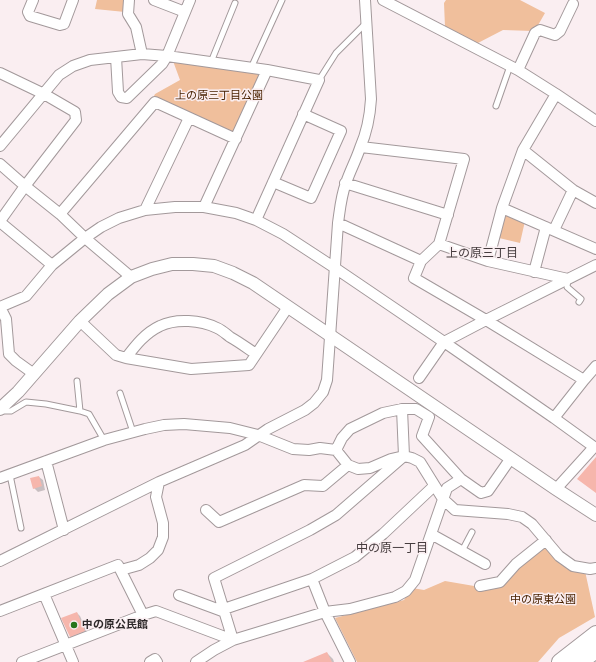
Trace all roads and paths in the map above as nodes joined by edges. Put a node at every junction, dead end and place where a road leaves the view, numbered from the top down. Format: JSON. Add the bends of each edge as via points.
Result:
{"nodes":[{"id":1,"x":33,"y":0,"type":"edge"},
{"id":2,"x":72,"y":0,"type":"edge"},
{"id":3,"x":129,"y":0,"type":"edge"},
{"id":4,"x":154,"y":0,"type":"edge"},
{"id":5,"x":190,"y":0,"type":"edge"},
{"id":6,"x":282,"y":0,"type":"edge"},
{"id":7,"x":365,"y":0,"type":"edge"},
{"id":8,"x":383,"y":0,"type":"edge"},
{"id":9,"x":235,"y":3,"type":"dead end"},
{"id":10,"x":573,"y":4,"type":"dead end"},
{"id":11,"x":185,"y":12,"type":"junction"},
{"id":12,"x":19,"y":13,"type":"dead end"},
{"id":13,"x":30,"y":16,"type":"junction"},
{"id":14,"x":366,"y":22,"type":"junction"},
{"id":15,"x":142,"y":54,"type":"junction"},
{"id":16,"x":167,"y":56,"type":"junction"},
{"id":17,"x":116,"y":57,"type":"junction"},
{"id":18,"x":211,"y":62,"type":"junction"},
{"id":19,"x":251,"y":68,"type":"junction"},
{"id":20,"x":514,"y":68,"type":"junction"},
{"id":21,"x":267,"y":70,"type":"junction"},
{"id":22,"x":0,"y":73,"type":"edge"},
{"id":23,"x":318,"y":80,"type":"junction"},
{"id":24,"x":44,"y":94,"type":"junction"},
{"id":25,"x":556,"y":94,"type":"junction"},
{"id":26,"x":496,"y":106,"type":"dead end"},
{"id":27,"x":303,"y":114,"type":"junction"},
{"id":28,"x":189,"y":118,"type":"junction"},
{"id":29,"x":596,"y":121,"type":"edge"},
{"id":30,"x":236,"y":139,"type":"junction"},
{"id":31,"x":0,"y":146,"type":"edge"},
{"id":32,"x":361,"y":147,"type":"junction"},
{"id":33,"x":523,"y":150,"type":"junction"},
{"id":34,"x":0,"y":164,"type":"edge"},
{"id":35,"x":273,"y":182,"type":"junction"},
{"id":36,"x":345,"y":183,"type":"junction"},
{"id":37,"x":25,"y":186,"type":"junction"},
{"id":38,"x":573,"y":190,"type":"junction"},
{"id":39,"x":596,"y":203,"type":"edge"},
{"id":40,"x":204,"y":207,"type":"junction"},
{"id":41,"x":502,"y":208,"type":"junction"},
{"id":42,"x":145,"y":210,"type":"junction"},
{"id":43,"x":60,"y":214,"type":"junction"},
{"id":44,"x":448,"y":215,"type":"junction"},
{"id":45,"x":256,"y":220,"type":"junction"},
{"id":46,"x":0,"y":221,"type":"edge"},
{"id":47,"x":338,"y":223,"type":"junction"},
{"id":48,"x":550,"y":228,"type":"junction"},
{"id":49,"x":85,"y":238,"type":"junction"},
{"id":50,"x":439,"y":244,"type":"junction"},
{"id":51,"x":596,"y":249,"type":"edge"},
{"id":52,"x":421,"y":261,"type":"junction"},
{"id":53,"x":488,"y":261,"type":"junction"},
{"id":54,"x":52,"y":266,"type":"junction"},
{"id":55,"x":596,"y":266,"type":"edge"},
{"id":56,"x":335,"y":268,"type":"junction"},
{"id":57,"x":534,"y":272,"type":"junction"},
{"id":58,"x":131,"y":277,"type":"junction"},
{"id":59,"x":568,"y":279,"type":"junction"},
{"id":60,"x":579,"y":302,"type":"dead end"},
{"id":61,"x":288,"y":307,"type":"junction"},
{"id":62,"x":486,"y":320,"type":"junction"},
{"id":63,"x":80,"y":322,"type":"junction"},
{"id":64,"x":330,"y":336,"type":"junction"},
{"id":65,"x":444,"y":342,"type":"junction"},
{"id":66,"x":256,"y":354,"type":"junction"},
{"id":67,"x":126,"y":358,"type":"junction"},
{"id":68,"x":596,"y":366,"type":"edge"},
{"id":69,"x":34,"y":374,"type":"junction"},
{"id":70,"x":419,"y":378,"type":"dead end"},
{"id":71,"x":584,"y":380,"type":"junction"},
{"id":72,"x":77,"y":381,"type":"dead end"},
{"id":73,"x":120,"y":393,"type":"dead end"},
{"id":74,"x":402,"y":409,"type":"junction"},
{"id":75,"x":0,"y":410,"type":"edge"},
{"id":76,"x":80,"y":411,"type":"junction"},
{"id":77,"x":554,"y":418,"type":"junction"},
{"id":78,"x":133,"y":432,"type":"junction"},
{"id":79,"x":258,"y":435,"type":"junction"},
{"id":80,"x":104,"y":440,"type":"junction"},
{"id":81,"x":595,"y":445,"type":"edge"},
{"id":82,"x":336,"y":450,"type":"junction"},
{"id":83,"x":404,"y":456,"type":"junction"},
{"id":84,"x":511,"y":458,"type":"junction"},
{"id":85,"x":46,"y":461,"type":"junction"},
{"id":86,"x":348,"y":465,"type":"junction"},
{"id":87,"x":10,"y":475,"type":"junction"},
{"id":88,"x":0,"y":478,"type":"edge"},
{"id":89,"x":461,"y":479,"type":"junction"},
{"id":90,"x":159,"y":482,"type":"junction"},
{"id":91,"x":434,"y":486,"type":"junction"},
{"id":92,"x":556,"y":489,"type":"junction"},
{"id":93,"x":443,"y":500,"type":"junction"},
{"id":94,"x":206,"y":510,"type":"dead end"},
{"id":95,"x":596,"y":515,"type":"edge"},
{"id":96,"x":21,"y":528,"type":"dead end"},
{"id":97,"x":64,"y":530,"type":"junction"},
{"id":98,"x":472,"y":532,"type":"dead end"},
{"id":99,"x":431,"y":534,"type":"junction"},
{"id":100,"x":546,"y":540,"type":"junction"},
{"id":101,"x":462,"y":551,"type":"junction"},
{"id":102,"x":0,"y":561,"type":"edge"},
{"id":103,"x":485,"y":564,"type":"dead end"},
{"id":104,"x":596,"y":568,"type":"edge"},
{"id":105,"x":121,"y":570,"type":"junction"},
{"id":106,"x":312,"y":580,"type":"junction"},
{"id":107,"x":480,"y":586,"type":"dead end"},
{"id":108,"x":44,"y":594,"type":"junction"},
{"id":109,"x":179,"y":595,"type":"dead end"},
{"id":110,"x":224,"y":610,"type":"junction"},
{"id":111,"x":0,"y":611,"type":"edge"},
{"id":112,"x":325,"y":612,"type":"junction"},
{"id":113,"x":143,"y":615,"type":"junction"},
{"id":114,"x":596,"y":634,"type":"edge"},
{"id":115,"x":233,"y":640,"type":"junction"},
{"id":116,"x":66,"y":645,"type":"junction"},
{"id":117,"x":596,"y":650,"type":"edge"},
{"id":118,"x":22,"y":662,"type":"edge"},
{"id":119,"x":73,"y":662,"type":"edge"},
{"id":120,"x":150,"y":662,"type":"edge"},
{"id":121,"x":157,"y":662,"type":"edge"},
{"id":122,"x":196,"y":662,"type":"edge"},
{"id":123,"x":350,"y":662,"type":"edge"},
{"id":124,"x":560,"y":662,"type":"edge"},
{"id":125,"x":580,"y":662,"type":"edge"}],
"edges":[{"from":1,"to":13,"type":"street","via":[[28,12]]},
{"from":2,"to":13,"type":"street","via":[[64,24]]},
{"from":3,"to":15,"type":"street","via":[[128,14],[136,27]]},
{"from":4,"to":11,"type":"street"},
{"from":5,"to":11,"type":"street"},
{"from":6,"to":19,"type":"lane"},
{"from":7,"to":14,"type":"street"},
{"from":8,"to":20,"type":"street"},
{"from":9,"to":18,"type":"lane"},
{"from":10,"to":20,"type":"street","via":[[560,31],[555,35],[540,30],[535,33]]},
{"from":11,"to":16,"type":"street"},
{"from":12,"to":13,"type":"street"},
{"from":14,"to":23,"type":"lane","via":[[336,53]]},
{"from":14,"to":32,"type":"street","via":[[371,108]]},
{"from":15,"to":16,"type":"street"},
{"from":15,"to":17,"type":"street"},
{"from":16,"to":17,"type":"street","via":[[127,98],[118,92]]},
{"from":16,"to":18,"type":"street"},
{"from":17,"to":24,"type":"street","via":[[90,60],[73,66],[59,75]]},
{"from":18,"to":19,"type":"street"},
{"from":19,"to":21,"type":"street"},
{"from":20,"to":25,"type":"street"},
{"from":20,"to":26,"type":"lane"},
{"from":21,"to":23,"type":"street"},
{"from":21,"to":30,"type":"street"},
{"from":22,"to":24,"type":"street"},
{"from":23,"to":27,"type":"street"},
{"from":24,"to":31,"type":"street"},
{"from":24,"to":37,"type":"street","via":[[75,112],[76,120]]},
{"from":25,"to":29,"type":"street"},
{"from":25,"to":33,"type":"street"},
{"from":27,"to":35,"type":"street"},
{"from":27,"to":35,"type":"street","via":[[341,131],[338,138],[311,198]]},
{"from":28,"to":30,"type":"street"},
{"from":28,"to":42,"type":"street"},
{"from":28,"to":43,"type":"street","via":[[155,102]]},
{"from":30,"to":40,"type":"street"},
{"from":32,"to":36,"type":"street"},
{"from":32,"to":44,"type":"street","via":[[464,159]]},
{"from":33,"to":38,"type":"street"},
{"from":33,"to":41,"type":"street"},
{"from":34,"to":37,"type":"street"},
{"from":35,"to":45,"type":"street"},
{"from":36,"to":44,"type":"street"},
{"from":36,"to":47,"type":"street"},
{"from":37,"to":43,"type":"street"},
{"from":37,"to":46,"type":"street"},
{"from":38,"to":39,"type":"street"},
{"from":38,"to":48,"type":"street"},
{"from":40,"to":42,"type":"street"},
{"from":40,"to":45,"type":"street"},
{"from":41,"to":48,"type":"street"},
{"from":41,"to":53,"type":"street"},
{"from":42,"to":49,"type":"street","via":[[119,218]]},
{"from":43,"to":49,"type":"street"},
{"from":44,"to":50,"type":"street"},
{"from":45,"to":56,"type":"street","via":[[283,234]]},
{"from":46,"to":54,"type":"street"},
{"from":47,"to":52,"type":"street"},
{"from":47,"to":56,"type":"street"},
{"from":48,"to":51,"type":"street"},
{"from":48,"to":57,"type":"street"},
{"from":49,"to":54,"type":"street"},
{"from":49,"to":58,"type":"street"},
{"from":50,"to":52,"type":"street"},
{"from":50,"to":53,"type":"street"},
{"from":52,"to":62,"type":"street","via":[[414,278]]},
{"from":53,"to":57,"type":"street"},
{"from":54,"to":69,"type":"street","via":[[26,296],[0,307],[6,319],[9,354]]},
{"from":55,"to":59,"type":"street"},
{"from":56,"to":64,"type":"street"},
{"from":56,"to":65,"type":"street"},
{"from":57,"to":59,"type":"street"},
{"from":58,"to":61,"type":"street","via":[[172,264],[214,266],[253,283]]},
{"from":58,"to":63,"type":"street","via":[[108,294]]},
{"from":59,"to":60,"type":"lane","via":[[567,287],[581,299]]},
{"from":59,"to":62,"type":"street"},
{"from":61,"to":64,"type":"street"},
{"from":61,"to":66,"type":"street"},
{"from":62,"to":65,"type":"street"},
{"from":62,"to":71,"type":"street"},
{"from":63,"to":67,"type":"street","via":[[116,355]]},
{"from":63,"to":69,"type":"street"},
{"from":64,"to":79,"type":"street","via":[[327,380],[323,392],[305,410]]},
{"from":64,"to":84,"type":"street"},
{"from":65,"to":70,"type":"street"},
{"from":65,"to":77,"type":"street"},
{"from":66,"to":67,"type":"street","via":[[249,365],[191,369]]},
{"from":66,"to":67,"type":"street","via":[[218,328],[201,322],[185,321],[160,326],[141,340]]},
{"from":68,"to":71,"type":"street"},
{"from":69,"to":75,"type":"street"},
{"from":71,"to":77,"type":"street"},
{"from":72,"to":76,"type":"lane"},
{"from":73,"to":78,"type":"lane"},
{"from":74,"to":82,"type":"street","via":[[383,413],[350,430]]},
{"from":74,"to":83,"type":"street"},
{"from":74,"to":89,"type":"street","via":[[416,409],[429,417],[422,436]]},
{"from":75,"to":76,"type":"lane","via":[[11,411],[26,402]]},
{"from":76,"to":80,"type":"lane","via":[[89,414]]},
{"from":77,"to":81,"type":"street"},
{"from":78,"to":79,"type":"street","via":[[164,425],[184,424],[230,428]]},
{"from":78,"to":80,"type":"street"},
{"from":79,"to":82,"type":"street","via":[[292,449]]},
{"from":79,"to":90,"type":"street","via":[[245,444]]},
{"from":80,"to":85,"type":"street"},
{"from":81,"to":92,"type":"street"},
{"from":82,"to":86,"type":"street"},
{"from":83,"to":86,"type":"street","via":[[370,468],[358,469]]},
{"from":83,"to":91,"type":"street","via":[[420,462]]},
{"from":83,"to":110,"type":"street","via":[[336,515],[214,578]]},
{"from":84,"to":89,"type":"street","via":[[488,491],[481,493]]},
{"from":84,"to":92,"type":"street"},
{"from":85,"to":87,"type":"street"},
{"from":85,"to":97,"type":"street"},
{"from":86,"to":94,"type":"street","via":[[323,486],[304,485],[219,522]]},
{"from":87,"to":88,"type":"street"},
{"from":87,"to":96,"type":"lane"},
{"from":89,"to":93,"type":"street","via":[[448,488]]},
{"from":90,"to":97,"type":"street"},
{"from":90,"to":105,"type":"street","via":[[156,497],[163,523],[161,544],[150,558],[139,565]]},
{"from":91,"to":93,"type":"street"},
{"from":91,"to":106,"type":"street","via":[[355,557]]},
{"from":92,"to":95,"type":"street"},
{"from":93,"to":99,"type":"street"},
{"from":93,"to":100,"type":"street","via":[[455,510],[522,517]]},
{"from":97,"to":102,"type":"street"},
{"from":98,"to":101,"type":"lane"},
{"from":99,"to":101,"type":"street"},
{"from":99,"to":112,"type":"street","via":[[415,580],[406,591],[395,597],[350,609]]},
{"from":100,"to":104,"type":"street","via":[[559,556],[573,566]]},
{"from":100,"to":107,"type":"street","via":[[516,564],[500,582]]},
{"from":101,"to":103,"type":"street"},
{"from":105,"to":108,"type":"street","via":[[118,565]]},
{"from":105,"to":113,"type":"street"},
{"from":106,"to":110,"type":"street"},
{"from":106,"to":112,"type":"street"},
{"from":108,"to":111,"type":"street"},
{"from":108,"to":116,"type":"street"},
{"from":109,"to":110,"type":"street"},
{"from":110,"to":115,"type":"street"},
{"from":112,"to":115,"type":"street"},
{"from":112,"to":123,"type":"street"},
{"from":113,"to":115,"type":"street","via":[[156,611]]},
{"from":113,"to":116,"type":"street"},
{"from":114,"to":124,"type":"highway"},
{"from":115,"to":122,"type":"street"},
{"from":116,"to":118,"type":"street"},
{"from":116,"to":119,"type":"street"},
{"from":117,"to":125,"type":"highway"},
{"from":120,"to":121,"type":"street","via":[[155,659]]}]}
